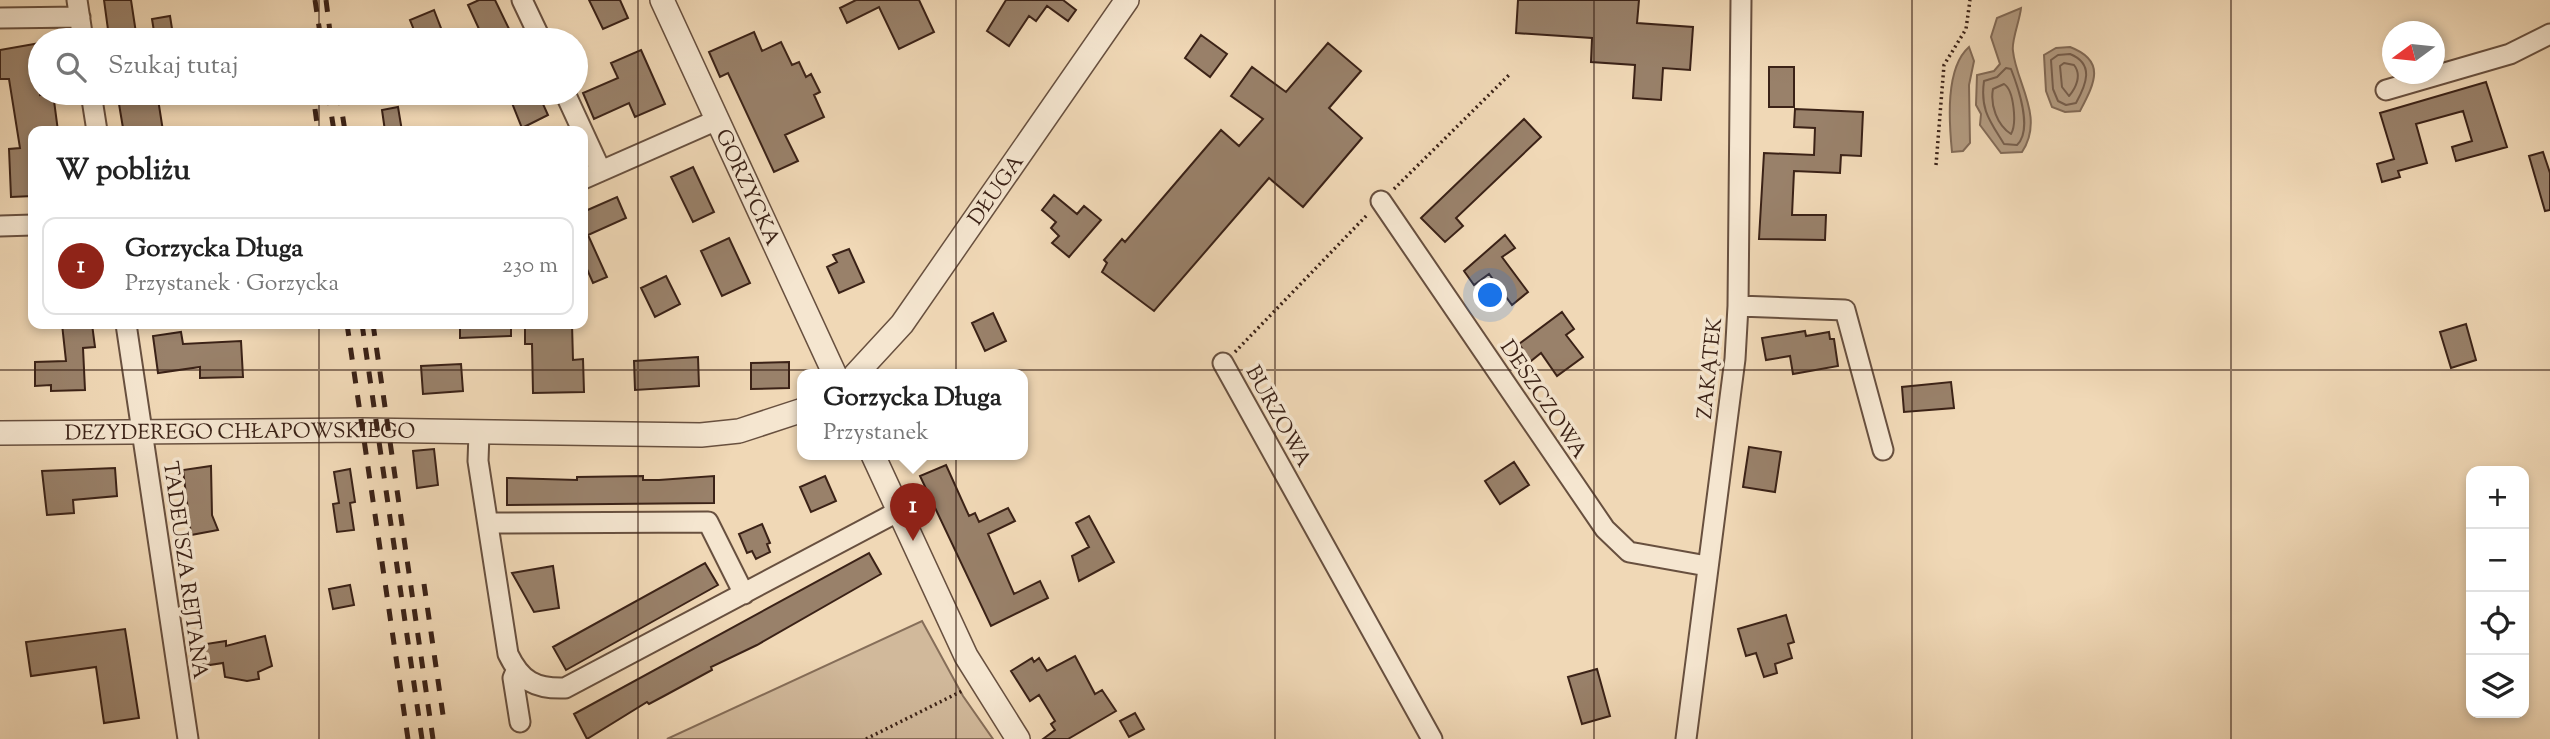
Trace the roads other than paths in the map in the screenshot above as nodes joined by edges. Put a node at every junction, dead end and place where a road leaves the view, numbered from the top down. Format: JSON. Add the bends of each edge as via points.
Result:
{"nodes":[{"id":1,"x":522,"y":0,"type":"edge"},
{"id":2,"x":662,"y":0,"type":"edge"},
{"id":3,"x":1127,"y":0,"type":"edge"},
{"id":4,"x":1741,"y":0,"type":"edge"},
{"id":5,"x":79,"y":9,"type":"edge"},
{"id":6,"x":0,"y":18,"type":"edge"},
{"id":7,"x":81,"y":28,"type":"edge"},
{"id":8,"x":535,"y":28,"type":"edge"},
{"id":9,"x":2550,"y":34,"type":"edge"},
{"id":10,"x":2386,"y":90,"type":"dead end"},
{"id":11,"x":94,"y":105,"type":"edge"},
{"id":12,"x":571,"y":105,"type":"edge"},
{"id":13,"x":717,"y":120,"type":"junction"},
{"id":14,"x":96,"y":126,"type":"edge"},
{"id":15,"x":580,"y":126,"type":"edge"},
{"id":16,"x":588,"y":143,"type":"edge"},
{"id":17,"x":601,"y":171,"type":"junction"},
{"id":18,"x":588,"y":177,"type":"edge"},
{"id":19,"x":1381,"y":201,"type":"road end"},
{"id":20,"x":28,"y":225,"type":"edge"},
{"id":21,"x":0,"y":226,"type":"edge"},
{"id":22,"x":1738,"y":306,"type":"junction"},
{"id":23,"x":127,"y":329,"type":"edge"},
{"id":24,"x":1223,"y":363,"type":"road end"},
{"id":25,"x":832,"y":369,"type":"edge"},
{"id":26,"x":861,"y":369,"type":"edge"},
{"id":27,"x":797,"y":412,"type":"edge"},
{"id":28,"x":142,"y":431,"type":"junction"},
{"id":29,"x":0,"y":433,"type":"edge"},
{"id":30,"x":479,"y":433,"type":"junction"},
{"id":31,"x":1883,"y":450,"type":"dead end"},
{"id":32,"x":875,"y":460,"type":"edge"},
{"id":33,"x":899,"y":511,"type":"junction"},
{"id":34,"x":489,"y":523,"type":"junction"},
{"id":35,"x":1707,"y":566,"type":"junction"},
{"id":36,"x":744,"y":594,"type":"junction"},
{"id":37,"x":516,"y":671,"type":"junction"},
{"id":38,"x":520,"y":722,"type":"dead end"},
{"id":39,"x":188,"y":739,"type":"edge"},
{"id":40,"x":1018,"y":739,"type":"edge"},
{"id":41,"x":1432,"y":739,"type":"edge"},
{"id":42,"x":1686,"y":739,"type":"edge"}],
"edges":[{"from":1,"to":8,"type":"street"},
{"from":2,"to":13,"type":"street","name":"GORZYCKA"},
{"from":3,"to":26,"type":"street","name":"DŁUGA","via":[[902,324]]},
{"from":4,"to":22,"type":"street","name":"ZAKĄTEK"},
{"from":5,"to":6,"type":"street"},
{"from":5,"to":7,"type":"street"},
{"from":9,"to":10,"type":"street","via":[[2510,54]]},
{"from":11,"to":14,"type":"street"},
{"from":12,"to":15,"type":"street"},
{"from":13,"to":17,"type":"street"},
{"from":13,"to":25,"type":"street","name":"GORZYCKA"},
{"from":16,"to":17,"type":"street"},
{"from":17,"to":18,"type":"street"},
{"from":19,"to":35,"type":"street","name":"DESZCZOWA","via":[[1605,528],[1629,552]]},
{"from":20,"to":21,"type":"street"},
{"from":22,"to":31,"type":"street","via":[[1845,310]]},
{"from":22,"to":35,"type":"street","name":"ZAKĄTEK"},
{"from":23,"to":28,"type":"street","name":"TADEUSZA REJTANA"},
{"from":24,"to":41,"type":"street","name":"BURZOWA"},
{"from":27,"to":30,"type":"street","name":"DEZYDEREGO CHŁAPOWSKIEGO","via":[[764,425],[710,434]]},
{"from":28,"to":29,"type":"street","name":"DEZYDEREGO CHŁAPOWSKIEGO"},
{"from":28,"to":30,"type":"street","name":"DEZYDEREGO CHŁAPOWSKIEGO"},
{"from":28,"to":39,"type":"street","name":"TADEUSZA REJTANA"},
{"from":30,"to":34,"type":"street","via":[[478,461]]},
{"from":32,"to":33,"type":"street"},
{"from":33,"to":36,"type":"street"},
{"from":33,"to":40,"type":"street","via":[[966,656]]},
{"from":34,"to":36,"type":"street","via":[[708,522]]},
{"from":34,"to":37,"type":"street","via":[[508,654]]},
{"from":35,"to":42,"type":"street","name":"ZAKĄTEK"},
{"from":36,"to":37,"type":"street","via":[[565,688],[542,689]]},
{"from":37,"to":38,"type":"street","via":[[513,678]]}]}
